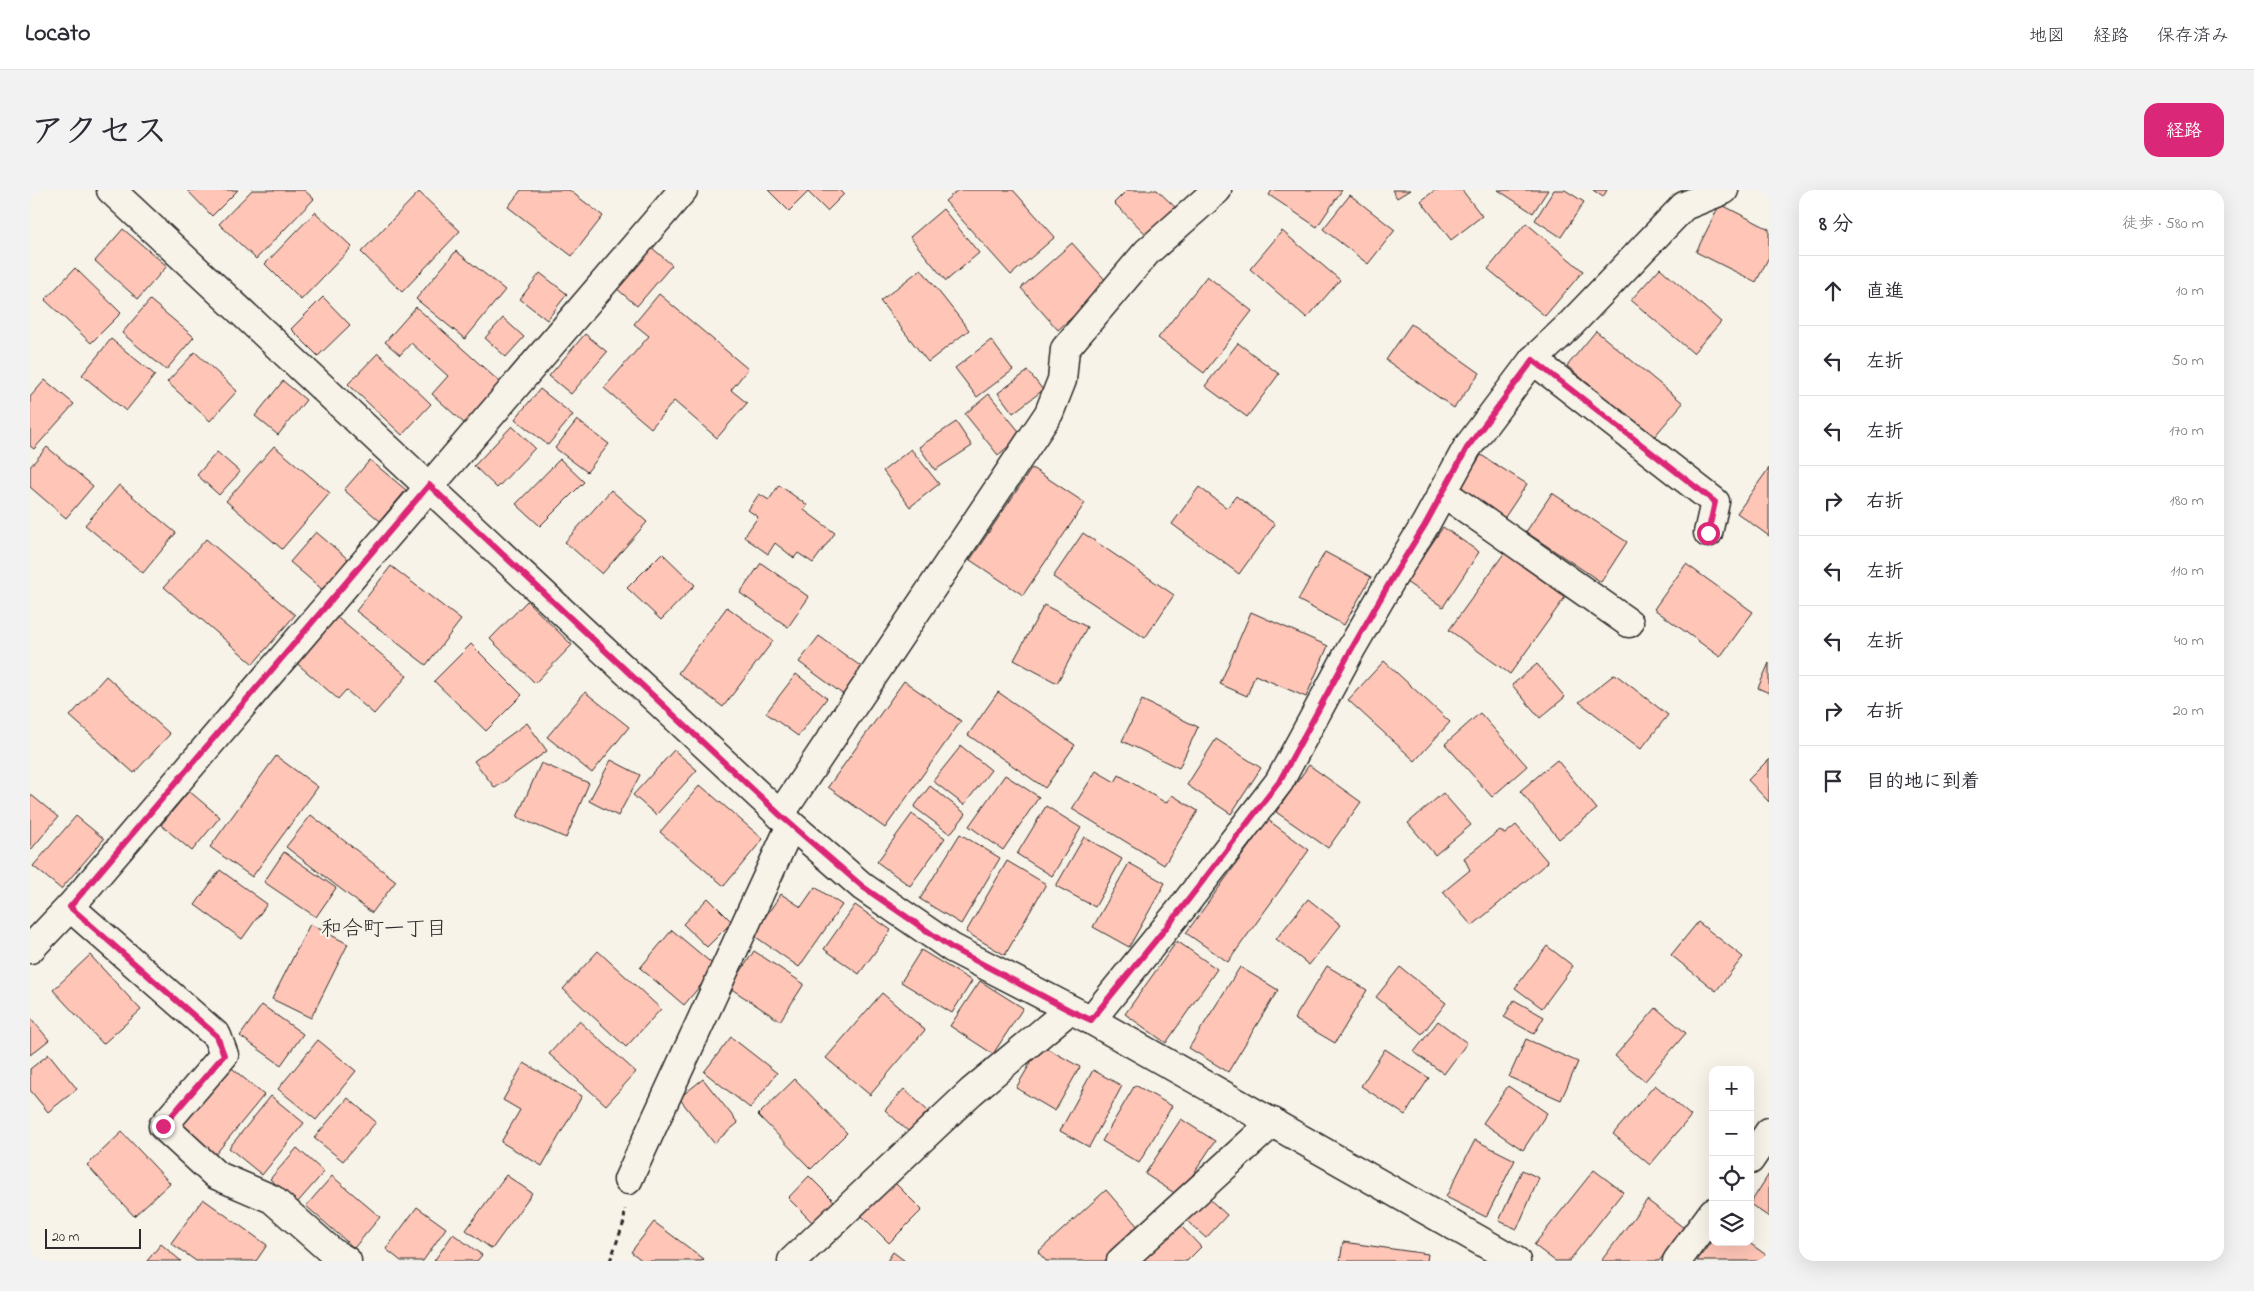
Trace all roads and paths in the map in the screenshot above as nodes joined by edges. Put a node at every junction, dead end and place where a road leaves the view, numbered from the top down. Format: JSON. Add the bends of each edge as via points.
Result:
{"nodes":[{"id":1,"x":111,"y":190,"type":"edge"},
{"id":2,"x":683,"y":190,"type":"edge"},
{"id":3,"x":1217,"y":190,"type":"edge"},
{"id":4,"x":1711,"y":192,"type":"edge"},
{"id":5,"x":1533,"y":360,"type":"junction"},
{"id":6,"x":429,"y":485,"type":"junction"},
{"id":7,"x":1444,"y":492,"type":"junction"},
{"id":8,"x":1708,"y":533,"type":"dead end"},
{"id":9,"x":1629,"y":623,"type":"dead end"},
{"id":10,"x":786,"y":820,"type":"junction"},
{"id":11,"x":70,"y":907,"type":"junction"},
{"id":12,"x":30,"y":949,"type":"edge"},
{"id":13,"x":1080,"y":1015,"type":"junction"},
{"id":14,"x":1273,"y":1122,"type":"junction"},
{"id":15,"x":1769,"y":1132,"type":"edge"},
{"id":16,"x":1753,"y":1156,"type":"edge"},
{"id":17,"x":628,"y":1180,"type":"joint"},
{"id":18,"x":1709,"y":1217,"type":"edge"},
{"id":19,"x":347,"y":1261,"type":"edge"},
{"id":20,"x":610,"y":1261,"type":"edge"},
{"id":21,"x":792,"y":1261,"type":"edge"},
{"id":22,"x":1121,"y":1261,"type":"edge"},
{"id":23,"x":1516,"y":1261,"type":"edge"},
{"id":24,"x":1677,"y":1261,"type":"edge"}],
"edges":[{"from":1,"to":6,"type":"street"},
{"from":2,"to":6,"type":"street"},
{"from":3,"to":10,"type":"street","via":[[1147,252],[1066,349],[1062,380],[1049,414]]},
{"from":4,"to":5,"type":"street","via":[[1684,206]]},
{"from":5,"to":7,"type":"street","via":[[1467,448]]},
{"from":5,"to":8,"type":"street","via":[[1715,502]]},
{"from":6,"to":10,"type":"street"},
{"from":6,"to":11,"type":"street"},
{"from":7,"to":9,"type":"street"},
{"from":7,"to":13,"type":"street","via":[[1384,591],[1279,782],[1182,908]]},
{"from":10,"to":13,"type":"street","via":[[863,887],[952,948]]},
{"from":10,"to":17,"type":"street"},
{"from":11,"to":12,"type":"street"},
{"from":11,"to":19,"type":"street","via":[[217,1036],[224,1055],[163,1126],[216,1175],[272,1199],[332,1252]]},
{"from":13,"to":14,"type":"street"},
{"from":13,"to":21,"type":"street","via":[[971,1092]]},
{"from":14,"to":22,"type":"street"},
{"from":14,"to":23,"type":"street"},
{"from":15,"to":16,"type":"street"},
{"from":17,"to":20,"type":"path","via":[[624,1222]]},
{"from":18,"to":24,"type":"street"}]}
